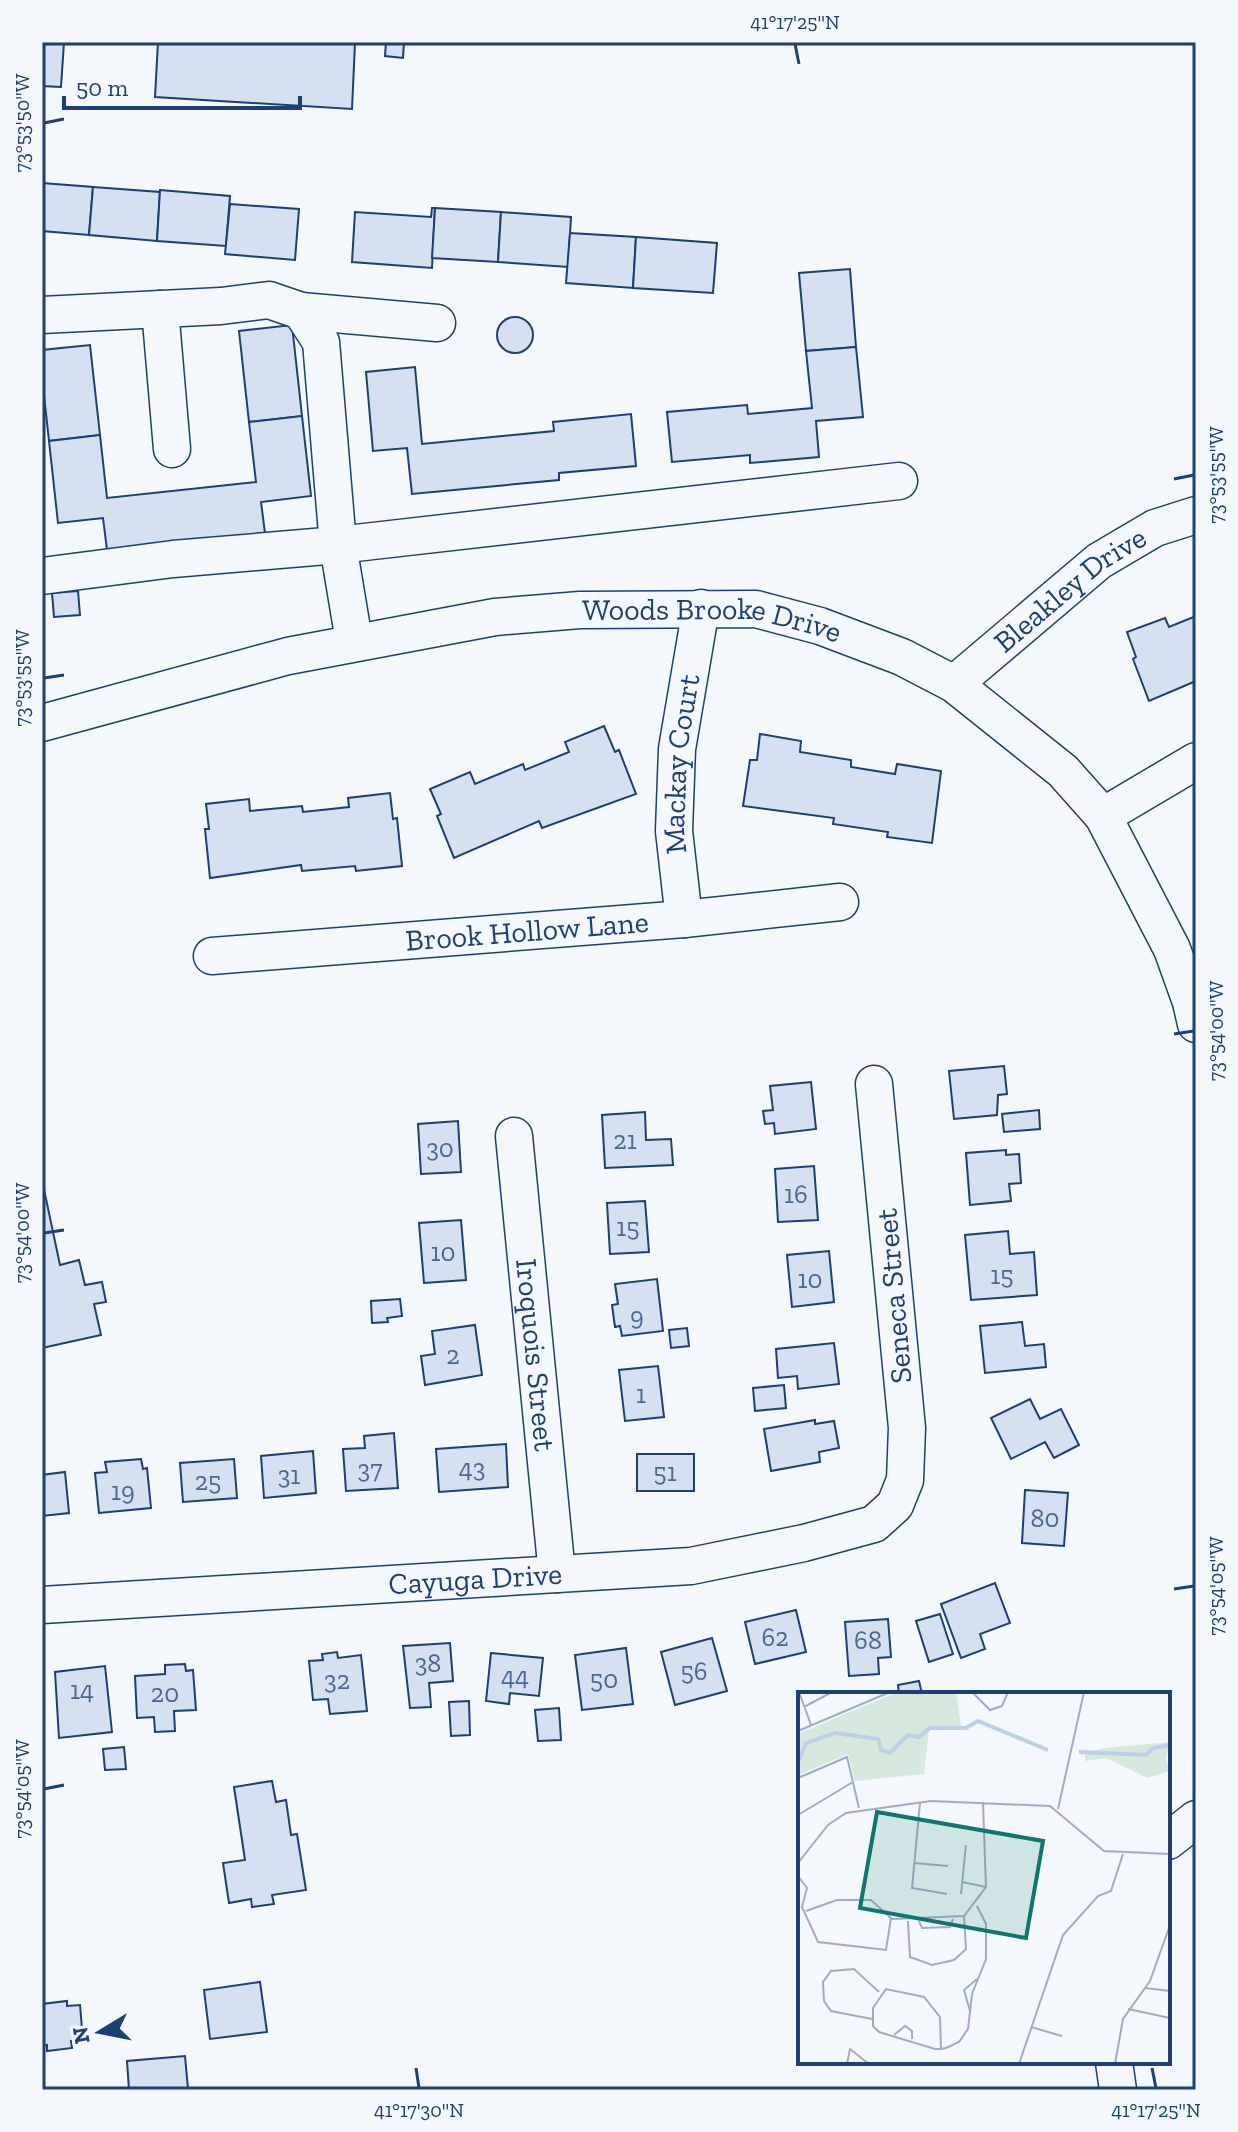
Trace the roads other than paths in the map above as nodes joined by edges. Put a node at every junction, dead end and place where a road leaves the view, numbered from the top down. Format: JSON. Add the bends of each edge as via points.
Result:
{"nodes":[{"id":1,"x":160,"y":309,"type":"junction"},
{"id":2,"x":301,"y":311,"type":"junction"},
{"id":3,"x":42,"y":315,"type":"edge"},
{"id":4,"x":437,"y":323,"type":"dead end"},
{"id":5,"x":172,"y":449,"type":"dead end"},
{"id":6,"x":899,"y":481,"type":"dead end"},
{"id":7,"x":1196,"y":515,"type":"edge"},
{"id":8,"x":338,"y":545,"type":"junction"},
{"id":9,"x":42,"y":576,"type":"edge"},
{"id":10,"x":701,"y":608,"type":"junction"},
{"id":11,"x":354,"y":641,"type":"junction"},
{"id":12,"x":954,"y":684,"type":"junction"},
{"id":13,"x":42,"y":723,"type":"edge"},
{"id":14,"x":1196,"y":761,"type":"edge"},
{"id":15,"x":1103,"y":816,"type":"junction"},
{"id":16,"x":840,"y":902,"type":"dead end"},
{"id":17,"x":684,"y":919,"type":"junction"},
{"id":18,"x":1184,"y":951,"type":"edge"},
{"id":19,"x":212,"y":956,"type":"dead end"},
{"id":20,"x":1196,"y":1024,"type":"edge"},
{"id":21,"x":874,"y":1084,"type":"dead end"},
{"id":22,"x":514,"y":1136,"type":"dead end"},
{"id":23,"x":895,"y":1505,"type":"joint"},
{"id":24,"x":557,"y":1574,"type":"junction"},
{"id":25,"x":42,"y":1605,"type":"edge"},
{"id":26,"x":1196,"y":1819,"type":"edge"},
{"id":27,"x":1170,"y":1839,"type":"edge"},
{"id":28,"x":1114,"y":2064,"type":"edge"},
{"id":29,"x":1118,"y":2090,"type":"edge"}],
"edges":[{"from":1,"to":2,"type":"street","via":[[269,300]]},
{"from":1,"to":3,"type":"street"},
{"from":1,"to":5,"type":"street"},
{"from":2,"to":4,"type":"street"},
{"from":2,"to":8,"type":"street","via":[[321,342]]},
{"from":6,"to":8,"type":"street"},
{"from":7,"to":12,"type":"street","name":"Bleakley Drive","via":[[1155,528],[1099,561]]},
{"from":8,"to":9,"type":"street"},
{"from":8,"to":11,"type":"street"},
{"from":10,"to":11,"type":"street","name":"Woods Brooke Drive","via":[[495,617]]},
{"from":10,"to":12,"type":"street","name":"Woods Brooke Drive","via":[[756,609],[820,626],[902,657]]},
{"from":10,"to":17,"type":"street","name":"Mackay Court","via":[[677,749],[674,831]]},
{"from":11,"to":13,"type":"street","name":"Woods Brooke Drive"},
{"from":12,"to":15,"type":"street","name":"Woods Brooke Drive","via":[[1063,771]]},
{"from":14,"to":15,"type":"street"},
{"from":15,"to":18,"type":"street","name":"Woods Brooke Drive"},
{"from":16,"to":17,"type":"street","name":"Brook Hollow Lane"},
{"from":17,"to":19,"type":"street","name":"Brook Hollow Lane"},
{"from":18,"to":20,"type":"street","name":"Woods Brooke Drive"},
{"from":21,"to":23,"type":"street","name":"Seneca Street","via":[[907,1428],[905,1480]]},
{"from":22,"to":24,"type":"street","name":"Iroquois Street"},
{"from":23,"to":24,"type":"street","name":"Cayuga Drive","via":[[874,1524],[762,1552],[691,1566]]},
{"from":24,"to":25,"type":"street","name":"Cayuga Drive"},
{"from":26,"to":27,"type":"street"},
{"from":28,"to":29,"type":"street"}]}
